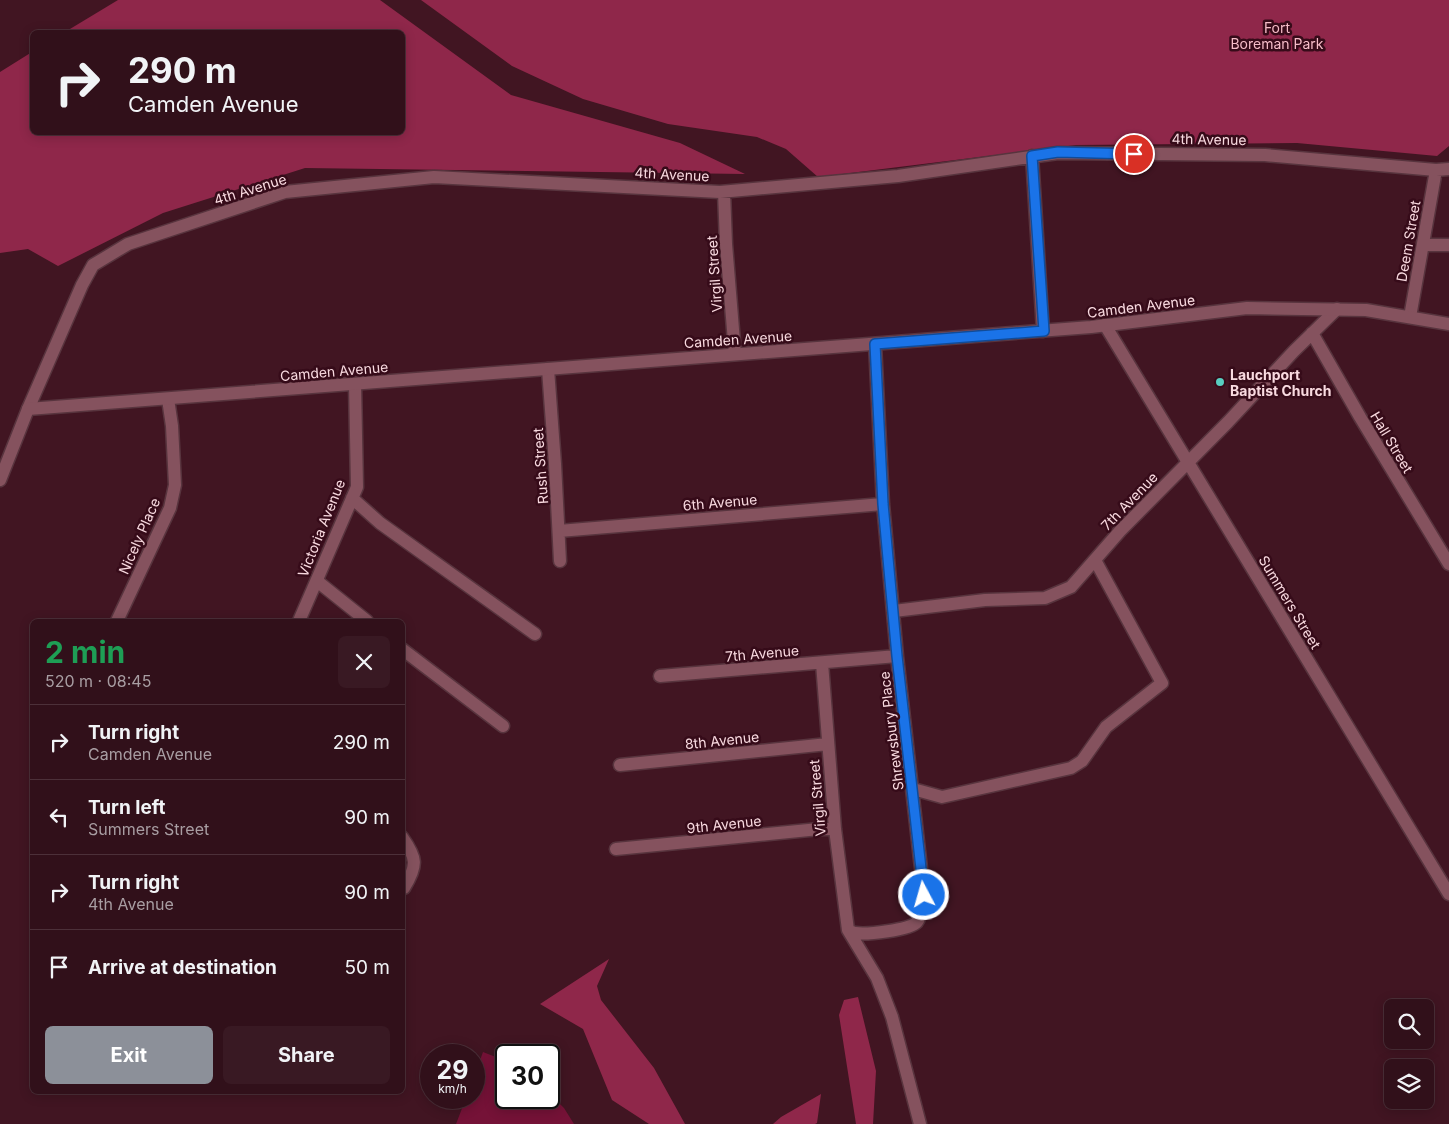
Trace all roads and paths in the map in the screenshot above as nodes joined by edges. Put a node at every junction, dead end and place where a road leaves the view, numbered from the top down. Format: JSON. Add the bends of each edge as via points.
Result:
{"nodes":[{"id":1,"x":1032,"y":156,"type":"junction"},
{"id":2,"x":1443,"y":170,"type":"edge"},
{"id":3,"x":724,"y":192,"type":"junction"},
{"id":4,"x":1423,"y":245,"type":"junction"},
{"id":5,"x":1449,"y":245,"type":"edge"},
{"id":6,"x":1336,"y":309,"type":"junction"},
{"id":7,"x":1410,"y":317,"type":"junction"},
{"id":8,"x":1449,"y":324,"type":"edge"},
{"id":9,"x":1106,"y":326,"type":"junction"},
{"id":10,"x":1044,"y":331,"type":"junction"},
{"id":11,"x":1312,"y":333,"type":"junction"},
{"id":12,"x":875,"y":344,"type":"junction"},
{"id":13,"x":735,"y":354,"type":"junction"},
{"id":14,"x":548,"y":368,"type":"junction"},
{"id":15,"x":355,"y":384,"type":"junction"},
{"id":16,"x":168,"y":399,"type":"junction"},
{"id":17,"x":28,"y":409,"type":"junction"},
{"id":18,"x":1188,"y":462,"type":"junction"},
{"id":19,"x":0,"y":480,"type":"edge"},
{"id":20,"x":352,"y":498,"type":"junction"},
{"id":21,"x":883,"y":504,"type":"junction"},
{"id":22,"x":559,"y":531,"type":"junction"},
{"id":23,"x":1095,"y":560,"type":"junction"},
{"id":24,"x":560,"y":561,"type":"dead end"},
{"id":25,"x":1449,"y":564,"type":"edge"},
{"id":26,"x":317,"y":581,"type":"junction"},
{"id":27,"x":894,"y":611,"type":"junction"},
{"id":28,"x":118,"y":619,"type":"edge"},
{"id":29,"x":300,"y":619,"type":"edge"},
{"id":30,"x":364,"y":619,"type":"edge"},
{"id":31,"x":535,"y":634,"type":"dead end"},
{"id":32,"x":405,"y":651,"type":"edge"},
{"id":33,"x":897,"y":656,"type":"junction"},
{"id":34,"x":822,"y":663,"type":"junction"},
{"id":35,"x":660,"y":676,"type":"dead end"},
{"id":36,"x":503,"y":726,"type":"dead end"},
{"id":37,"x":828,"y":744,"type":"junction"},
{"id":38,"x":620,"y":765,"type":"dead end"},
{"id":39,"x":913,"y":789,"type":"junction"},
{"id":40,"x":835,"y":829,"type":"junction"},
{"id":41,"x":405,"y":841,"type":"edge"},
{"id":42,"x":616,"y":849,"type":"dead end"},
{"id":43,"x":405,"y":886,"type":"edge"},
{"id":44,"x":1449,"y":894,"type":"edge"},
{"id":45,"x":848,"y":930,"type":"junction"},
{"id":46,"x":920,"y":1124,"type":"edge"}],
"edges":[{"from":1,"to":2,"type":"street","name":"4th Avenue","via":[[1058,152],[1265,155]]},
{"from":1,"to":3,"type":"street","name":"4th Avenue","via":[[898,176]]},
{"from":1,"to":10,"type":"street"},
{"from":2,"to":4,"type":"street","name":"Deem Street"},
{"from":3,"to":13,"type":"street","name":"Virgil Street"},
{"from":3,"to":17,"type":"street","name":"4th Avenue","via":[[434,176],[285,192],[128,244],[93,265]]},
{"from":4,"to":5,"type":"street"},
{"from":4,"to":7,"type":"street","name":"Deem Street"},
{"from":6,"to":7,"type":"street","name":"Camden Avenue"},
{"from":6,"to":9,"type":"street","name":"Camden Avenue","via":[[1247,308]]},
{"from":6,"to":11,"type":"street","name":"7th Avenue"},
{"from":7,"to":8,"type":"street","name":"Camden Avenue"},
{"from":9,"to":10,"type":"street","name":"Camden Avenue"},
{"from":9,"to":18,"type":"street","name":"Summers Street"},
{"from":10,"to":12,"type":"street","name":"Camden Avenue"},
{"from":11,"to":18,"type":"street","name":"7th Avenue"},
{"from":11,"to":25,"type":"street","name":"Hall Street"},
{"from":12,"to":13,"type":"street","name":"Camden Avenue"},
{"from":12,"to":21,"type":"street","name":"Shrewsbury Place"},
{"from":13,"to":14,"type":"street","name":"Camden Avenue"},
{"from":14,"to":15,"type":"street","name":"Camden Avenue"},
{"from":14,"to":22,"type":"street","name":"Rush Street"},
{"from":15,"to":16,"type":"street","name":"Camden Avenue"},
{"from":15,"to":20,"type":"street","name":"Victoria Avenue","via":[[357,487]]},
{"from":16,"to":17,"type":"street","name":"Camden Avenue"},
{"from":16,"to":28,"type":"street","name":"Nicely Place","via":[[175,485],[170,508]]},
{"from":17,"to":19,"type":"street","name":"4th Avenue"},
{"from":18,"to":23,"type":"street","name":"7th Avenue"},
{"from":18,"to":44,"type":"street","name":"Summers Street"},
{"from":20,"to":26,"type":"street","name":"Victoria Avenue"},
{"from":20,"to":31,"type":"street","via":[[380,524]]},
{"from":21,"to":22,"type":"street","name":"6th Avenue"},
{"from":21,"to":27,"type":"street","name":"Shrewsbury Place"},
{"from":22,"to":24,"type":"street","name":"Rush Street"},
{"from":23,"to":27,"type":"street","name":"7th Avenue","via":[[1071,587],[1045,598],[985,600]]},
{"from":23,"to":39,"type":"street","via":[[1162,682],[1106,727],[1082,761],[1071,768],[942,797]]},
{"from":26,"to":29,"type":"street","name":"Victoria Avenue"},
{"from":26,"to":30,"type":"street"},
{"from":27,"to":33,"type":"street","name":"Shrewsbury Place"},
{"from":32,"to":36,"type":"street"},
{"from":33,"to":34,"type":"street","name":"7th Avenue"},
{"from":33,"to":39,"type":"street","name":"Shrewsbury Place"},
{"from":34,"to":35,"type":"street","name":"7th Avenue"},
{"from":34,"to":37,"type":"street","name":"Virgil Street"},
{"from":37,"to":38,"type":"street","name":"8th Avenue"},
{"from":37,"to":40,"type":"street","name":"Virgil Street"},
{"from":39,"to":45,"type":"street","name":"Shrewsbury Place","via":[[924,895],[920,916],[908,927],[855,933]]},
{"from":40,"to":42,"type":"street","name":"9th Avenue"},
{"from":40,"to":45,"type":"street","name":"Virgil Street"},
{"from":41,"to":43,"type":"street","via":[[414,854],[414,865]]},
{"from":45,"to":46,"type":"street","via":[[877,978],[892,1017]]}]}
